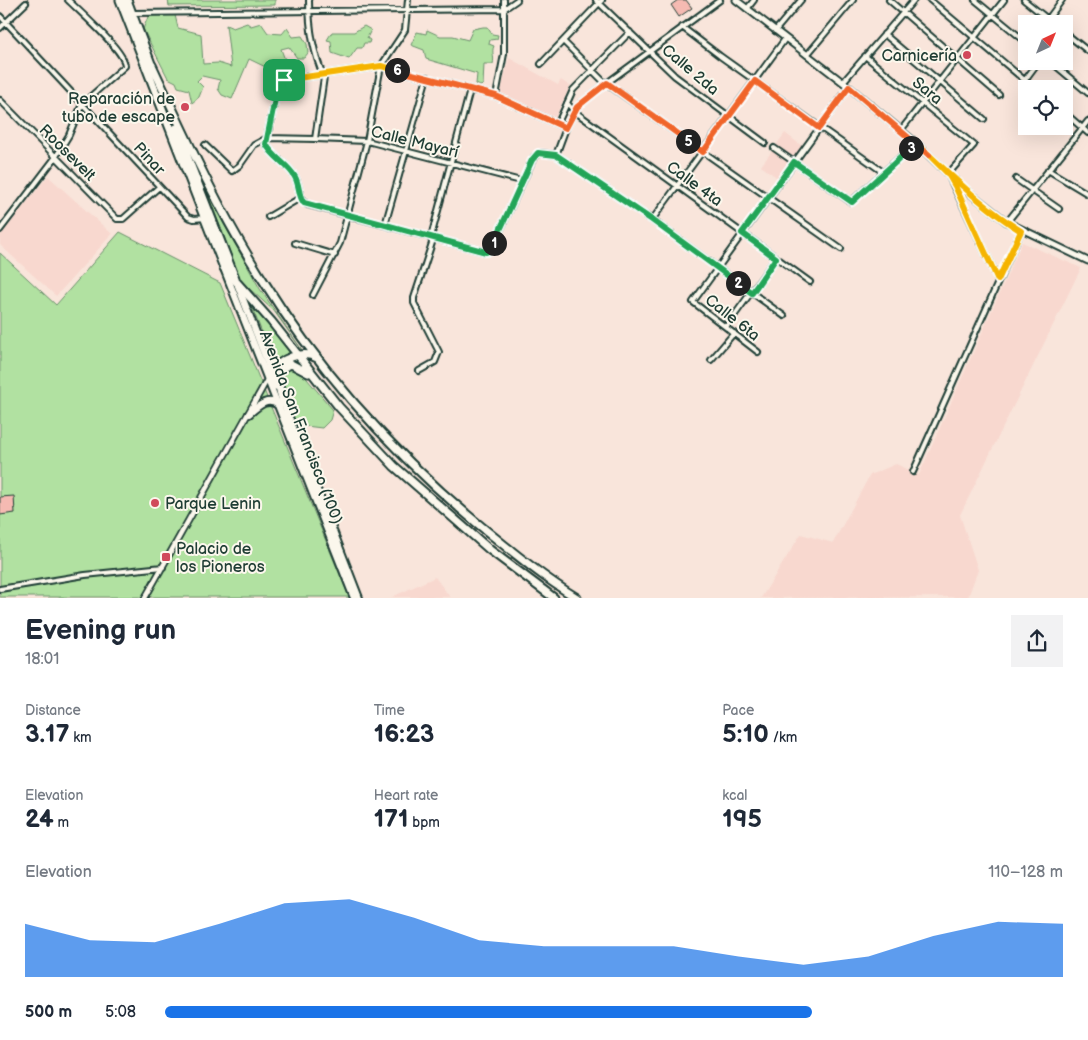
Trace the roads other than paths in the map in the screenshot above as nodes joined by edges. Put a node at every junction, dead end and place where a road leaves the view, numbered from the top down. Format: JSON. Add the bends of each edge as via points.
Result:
{"nodes":[{"id":1,"x":68,"y":0,"type":"edge"},
{"id":2,"x":120,"y":0,"type":"edge"},
{"id":3,"x":126,"y":0,"type":"edge"},
{"id":4,"x":309,"y":0,"type":"edge"},
{"id":5,"x":408,"y":0,"type":"edge"},
{"id":6,"x":504,"y":0,"type":"edge"},
{"id":7,"x":517,"y":0,"type":"edge"},
{"id":8,"x":720,"y":0,"type":"edge"},
{"id":9,"x":736,"y":0,"type":"edge"},
{"id":10,"x":754,"y":0,"type":"edge"},
{"id":11,"x":801,"y":0,"type":"edge"},
{"id":12,"x":853,"y":0,"type":"edge"},
{"id":13,"x":889,"y":0,"type":"edge"},
{"id":14,"x":914,"y":0,"type":"edge"},
{"id":15,"x":930,"y":0,"type":"edge"},
{"id":16,"x":974,"y":0,"type":"edge"},
{"id":17,"x":1004,"y":0,"type":"edge"},
{"id":18,"x":1024,"y":0,"type":"edge"},
{"id":19,"x":1062,"y":0,"type":"edge"},
{"id":20,"x":599,"y":1,"type":"edge"},
{"id":21,"x":26,"y":3,"type":"dead end"},
{"id":22,"x":504,"y":9,"type":"junction"},
{"id":23,"x":747,"y":9,"type":"junction"},
{"id":24,"x":409,"y":10,"type":"junction"},
{"id":25,"x":309,"y":12,"type":"junction"},
{"id":26,"x":904,"y":12,"type":"junction"},
{"id":27,"x":132,"y":13,"type":"junction"},
{"id":28,"x":993,"y":15,"type":"junction"},
{"id":29,"x":1043,"y":15,"type":"edge"},
{"id":30,"x":1051,"y":15,"type":"edge"},
{"id":31,"x":0,"y":16,"type":"edge"},
{"id":32,"x":6,"y":23,"type":"junction"},
{"id":33,"x":682,"y":26,"type":"junction"},
{"id":34,"x":0,"y":28,"type":"edge"},
{"id":35,"x":630,"y":32,"type":"junction"},
{"id":36,"x":775,"y":32,"type":"junction"},
{"id":37,"x":884,"y":34,"type":"junction"},
{"id":38,"x":1018,"y":35,"type":"edge"},
{"id":39,"x":975,"y":38,"type":"junction"},
{"id":40,"x":785,"y":39,"type":"junction"},
{"id":41,"x":1073,"y":39,"type":"edge"},
{"id":42,"x":563,"y":41,"type":"junction"},
{"id":43,"x":650,"y":51,"type":"junction"},
{"id":44,"x":1088,"y":51,"type":"edge"},
{"id":45,"x":807,"y":55,"type":"junction"},
{"id":46,"x":865,"y":56,"type":"junction"},
{"id":47,"x":958,"y":60,"type":"junction"},
{"id":48,"x":541,"y":64,"type":"dead end"},
{"id":49,"x":152,"y":65,"type":"junction"},
{"id":50,"x":381,"y":66,"type":"junction"},
{"id":51,"x":1032,"y":70,"type":"edge"},
{"id":52,"x":1061,"y":70,"type":"edge"},
{"id":53,"x":592,"y":71,"type":"junction"},
{"id":54,"x":323,"y":74,"type":"junction"},
{"id":55,"x":427,"y":77,"type":"junction"},
{"id":56,"x":1025,"y":80,"type":"joint"},
{"id":57,"x":755,"y":81,"type":"junction"},
{"id":58,"x":941,"y":81,"type":"junction"},
{"id":59,"x":843,"y":82,"type":"junction"},
{"id":60,"x":607,"y":83,"type":"junction"},
{"id":61,"x":849,"y":87,"type":"junction"},
{"id":62,"x":470,"y":90,"type":"junction"},
{"id":63,"x":1088,"y":93,"type":"edge"},
{"id":64,"x":999,"y":95,"type":"dead end"},
{"id":65,"x":496,"y":96,"type":"junction"},
{"id":66,"x":0,"y":100,"type":"edge"},
{"id":67,"x":923,"y":103,"type":"junction"},
{"id":68,"x":82,"y":104,"type":"junction"},
{"id":69,"x":566,"y":104,"type":"junction"},
{"id":70,"x":574,"y":111,"type":"junction"},
{"id":71,"x":729,"y":116,"type":"junction"},
{"id":72,"x":984,"y":119,"type":"dead end"},
{"id":73,"x":1073,"y":120,"type":"edge"},
{"id":74,"x":1088,"y":121,"type":"edge"},
{"id":75,"x":558,"y":123,"type":"junction"},
{"id":76,"x":566,"y":128,"type":"junction"},
{"id":77,"x":819,"y":128,"type":"junction"},
{"id":78,"x":1082,"y":128,"type":"junction"},
{"id":79,"x":901,"y":130,"type":"junction"},
{"id":80,"x":1088,"y":133,"type":"edge"},
{"id":81,"x":268,"y":138,"type":"junction"},
{"id":82,"x":315,"y":138,"type":"junction"},
{"id":83,"x":367,"y":141,"type":"junction"},
{"id":84,"x":765,"y":143,"type":"dead end"},
{"id":85,"x":916,"y":143,"type":"junction"},
{"id":86,"x":206,"y":145,"type":"dead end"},
{"id":87,"x":774,"y":148,"type":"dead end"},
{"id":88,"x":406,"y":150,"type":"junction"},
{"id":89,"x":703,"y":152,"type":"junction"},
{"id":90,"x":556,"y":155,"type":"junction"},
{"id":91,"x":55,"y":158,"type":"junction"},
{"id":92,"x":794,"y":162,"type":"junction"},
{"id":93,"x":452,"y":163,"type":"junction"},
{"id":94,"x":1048,"y":170,"type":"junction"},
{"id":95,"x":883,"y":172,"type":"junction"},
{"id":96,"x":948,"y":174,"type":"junction"},
{"id":97,"x":1016,"y":179,"type":"dead end"},
{"id":98,"x":521,"y":181,"type":"junction"},
{"id":99,"x":678,"y":186,"type":"junction"},
{"id":100,"x":159,"y":187,"type":"junction"},
{"id":101,"x":1032,"y":190,"type":"junction"},
{"id":102,"x":1088,"y":194,"type":"edge"},
{"id":103,"x":768,"y":197,"type":"junction"},
{"id":104,"x":300,"y":198,"type":"junction"},
{"id":105,"x":1059,"y":209,"type":"dead end"},
{"id":106,"x":347,"y":216,"type":"junction"},
{"id":107,"x":268,"y":217,"type":"dead end"},
{"id":108,"x":205,"y":218,"type":"junction"},
{"id":109,"x":652,"y":220,"type":"junction"},
{"id":110,"x":1007,"y":222,"type":"junction"},
{"id":111,"x":385,"y":225,"type":"junction"},
{"id":112,"x":0,"y":230,"type":"edge"},
{"id":113,"x":1021,"y":231,"type":"junction"},
{"id":114,"x":742,"y":233,"type":"junction"},
{"id":115,"x":431,"y":237,"type":"junction"},
{"id":116,"x":295,"y":243,"type":"dead end"},
{"id":117,"x":841,"y":249,"type":"dead end"},
{"id":118,"x":335,"y":255,"type":"junction"},
{"id":119,"x":776,"y":258,"type":"junction"},
{"id":120,"x":1088,"y":261,"type":"edge"},
{"id":121,"x":224,"y":268,"type":"junction"},
{"id":122,"x":718,"y":268,"type":"junction"},
{"id":123,"x":998,"y":280,"type":"junction"},
{"id":124,"x":810,"y":282,"type":"dead end"},
{"id":125,"x":238,"y":286,"type":"junction"},
{"id":126,"x":752,"y":293,"type":"junction"},
{"id":127,"x":313,"y":295,"type":"dead end"},
{"id":128,"x":784,"y":316,"type":"dead end"},
{"id":129,"x":726,"y":327,"type":"junction"},
{"id":130,"x":734,"y":333,"type":"junction"},
{"id":131,"x":758,"y":352,"type":"dead end"},
{"id":132,"x":298,"y":357,"type":"junction"},
{"id":133,"x":319,"y":360,"type":"junction"},
{"id":134,"x":711,"y":360,"type":"dead end"},
{"id":135,"x":282,"y":368,"type":"junction"},
{"id":136,"x":419,"y":371,"type":"dead end"},
{"id":137,"x":270,"y":376,"type":"junction"},
{"id":138,"x":314,"y":377,"type":"junction"},
{"id":139,"x":281,"y":404,"type":"junction"},
{"id":140,"x":248,"y":414,"type":"junction"},
{"id":141,"x":913,"y":472,"type":"dead end"},
{"id":142,"x":163,"y":567,"type":"junction"},
{"id":143,"x":0,"y":589,"type":"edge"},
{"id":144,"x":145,"y":598,"type":"edge"},
{"id":145,"x":354,"y":598,"type":"edge"},
{"id":146,"x":360,"y":598,"type":"edge"},
{"id":147,"x":554,"y":598,"type":"edge"},
{"id":148,"x":577,"y":598,"type":"edge"}],
"edges":[{"from":1,"to":68,"type":"street","via":[[104,36],[123,58],[125,66]]},
{"from":2,"to":108,"type":"highway"},
{"from":3,"to":27,"type":"highway"},
{"from":4,"to":25,"type":"street"},
{"from":5,"to":24,"type":"street"},
{"from":6,"to":22,"type":"street"},
{"from":7,"to":22,"type":"street"},
{"from":8,"to":33,"type":"street"},
{"from":9,"to":23,"type":"main road"},
{"from":10,"to":23,"type":"street"},
{"from":11,"to":36,"type":"street"},
{"from":12,"to":45,"type":"street"},
{"from":13,"to":26,"type":"street"},
{"from":14,"to":26,"type":"street"},
{"from":15,"to":39,"type":"street"},
{"from":16,"to":28,"type":"street"},
{"from":17,"to":28,"type":"street"},
{"from":18,"to":29,"type":"street"},
{"from":19,"to":30,"type":"street"},
{"from":20,"to":35,"type":"street","name":"Calle 2da"},
{"from":20,"to":42,"type":"street"},
{"from":21,"to":32,"type":"street"},
{"from":22,"to":24,"type":"street"},
{"from":22,"to":65,"type":"street","via":[[504,54]]},
{"from":23,"to":36,"type":"main road"},
{"from":24,"to":25,"type":"street"},
{"from":24,"to":50,"type":"street","via":[[404,30]]},
{"from":25,"to":27,"type":"street"},
{"from":25,"to":54,"type":"street","via":[[311,34]]},
{"from":26,"to":37,"type":"street"},
{"from":26,"to":47,"type":"street"},
{"from":27,"to":49,"type":"highway"},
{"from":28,"to":38,"type":"street"},
{"from":28,"to":39,"type":"street"},
{"from":31,"to":32,"type":"street","name":"Pinar"},
{"from":32,"to":34,"type":"street"},
{"from":32,"to":68,"type":"street","name":"Pinar"},
{"from":33,"to":43,"type":"street"},
{"from":33,"to":57,"type":"street"},
{"from":35,"to":43,"type":"street","name":"Calle 2da"},
{"from":35,"to":53,"type":"street"},
{"from":36,"to":40,"type":"main road"},
{"from":37,"to":46,"type":"street"},
{"from":37,"to":58,"type":"street"},
{"from":39,"to":47,"type":"street"},
{"from":39,"to":56,"type":"street"},
{"from":40,"to":45,"type":"main road"},
{"from":40,"to":57,"type":"street"},
{"from":41,"to":44,"type":"street"},
{"from":42,"to":48,"type":"street"},
{"from":42,"to":53,"type":"street"},
{"from":43,"to":60,"type":"street"},
{"from":43,"to":71,"type":"street","name":"Calle 2da","via":[[675,76]]},
{"from":45,"to":59,"type":"main road"},
{"from":46,"to":59,"type":"street"},
{"from":46,"to":67,"type":"street","name":"Sara"},
{"from":47,"to":58,"type":"street"},
{"from":47,"to":64,"type":"street"},
{"from":49,"to":125,"type":"highway"},
{"from":49,"to":133,"type":"highway","via":[[203,173],[259,274]]},
{"from":50,"to":54,"type":"street"},
{"from":50,"to":55,"type":"street"},
{"from":50,"to":83,"type":"street"},
{"from":51,"to":56,"type":"street"},
{"from":52,"to":63,"type":"street"},
{"from":53,"to":60,"type":"street"},
{"from":53,"to":69,"type":"street"},
{"from":54,"to":81,"type":"street","via":[[288,78],[278,85]]},
{"from":54,"to":82,"type":"street"},
{"from":55,"to":62,"type":"street"},
{"from":55,"to":88,"type":"street"},
{"from":57,"to":71,"type":"street"},
{"from":57,"to":77,"type":"street"},
{"from":58,"to":67,"type":"street"},
{"from":58,"to":72,"type":"street"},
{"from":59,"to":61,"type":"main road"},
{"from":60,"to":70,"type":"street"},
{"from":60,"to":89,"type":"street"},
{"from":61,"to":77,"type":"street"},
{"from":61,"to":79,"type":"main road"},
{"from":62,"to":65,"type":"street"},
{"from":62,"to":93,"type":"street"},
{"from":65,"to":75,"type":"street"},
{"from":66,"to":91,"type":"street","name":"Roosevelt"},
{"from":67,"to":79,"type":"street"},
{"from":67,"to":96,"type":"street","name":"Sara","via":[[974,145]]},
{"from":68,"to":91,"type":"street"},
{"from":68,"to":100,"type":"street","name":"Pinar"},
{"from":69,"to":70,"type":"street","name":"Calle 4ta"},
{"from":69,"to":75,"type":"street"},
{"from":70,"to":76,"type":"street"},
{"from":70,"to":99,"type":"street","name":"Calle 4ta"},
{"from":71,"to":84,"type":"street","name":"Calle 2da"},
{"from":71,"to":89,"type":"street"},
{"from":73,"to":78,"type":"street"},
{"from":74,"to":78,"type":"street"},
{"from":75,"to":76,"type":"street"},
{"from":76,"to":90,"type":"street"},
{"from":77,"to":92,"type":"street"},
{"from":77,"to":95,"type":"street"},
{"from":78,"to":80,"type":"street"},
{"from":78,"to":94,"type":"street"},
{"from":79,"to":85,"type":"main road"},
{"from":81,"to":82,"type":"street","name":"Calle Mayarí"},
{"from":81,"to":86,"type":"street","via":[[254,144],[232,171]]},
{"from":81,"to":104,"type":"street","via":[[266,144],[270,151],[296,179]]},
{"from":82,"to":83,"type":"street","name":"Calle Mayarí"},
{"from":83,"to":88,"type":"street","name":"Calle Mayarí"},
{"from":83,"to":106,"type":"street"},
{"from":85,"to":95,"type":"street"},
{"from":85,"to":96,"type":"main road"},
{"from":87,"to":92,"type":"street"},
{"from":88,"to":93,"type":"street","name":"Calle Mayarí"},
{"from":88,"to":111,"type":"street"},
{"from":89,"to":99,"type":"street"},
{"from":89,"to":103,"type":"street"},
{"from":90,"to":98,"type":"street","via":[[536,155]]},
{"from":90,"to":109,"type":"street"},
{"from":91,"to":100,"type":"street","name":"Roosevelt","via":[[120,220]]},
{"from":91,"to":112,"type":"street"},
{"from":92,"to":95,"type":"street","via":[[852,202]]},
{"from":92,"to":103,"type":"street"},
{"from":93,"to":98,"type":"street","name":"Calle Mayarí"},
{"from":93,"to":115,"type":"street"},
{"from":94,"to":101,"type":"street"},
{"from":94,"to":102,"type":"street"},
{"from":96,"to":110,"type":"main road"},
{"from":96,"to":123,"type":"street"},
{"from":97,"to":101,"type":"street"},
{"from":98,"to":115,"type":"street","via":[[491,250],[486,252]]},
{"from":99,"to":109,"type":"street"},
{"from":99,"to":114,"type":"street","name":"Calle 4ta"},
{"from":100,"to":108,"type":"street","name":"Pinar","via":[[188,217]]},
{"from":101,"to":105,"type":"street"},
{"from":101,"to":110,"type":"street"},
{"from":103,"to":114,"type":"street"},
{"from":103,"to":117,"type":"street"},
{"from":104,"to":106,"type":"street","via":[[308,205]]},
{"from":104,"to":107,"type":"street"},
{"from":106,"to":111,"type":"street"},
{"from":106,"to":118,"type":"street"},
{"from":108,"to":121,"type":"highway"},
{"from":109,"to":122,"type":"street"},
{"from":110,"to":113,"type":"main road"},
{"from":111,"to":115,"type":"street"},
{"from":113,"to":120,"type":"main road"},
{"from":113,"to":123,"type":"street"},
{"from":114,"to":119,"type":"street","name":"Calle 4ta"},
{"from":114,"to":122,"type":"street"},
{"from":115,"to":136,"type":"street","via":[[432,243],[413,300],[439,352],[436,362]]},
{"from":116,"to":118,"type":"street"},
{"from":118,"to":127,"type":"street"},
{"from":119,"to":124,"type":"street","name":"Calle 4ta"},
{"from":119,"to":126,"type":"street"},
{"from":121,"to":125,"type":"highway"},
{"from":121,"to":137,"type":"highway","name":"Avenida San Francisco (100)"},
{"from":122,"to":126,"type":"street"},
{"from":122,"to":129,"type":"street","name":"Calle 6ta","via":[[693,302]]},
{"from":123,"to":141,"type":"street"},
{"from":125,"to":132,"type":"highway","via":[[271,321]]},
{"from":125,"to":137,"type":"highway","name":"Avenida San Francisco (100)"},
{"from":126,"to":128,"type":"street"},
{"from":126,"to":129,"type":"street"},
{"from":129,"to":130,"type":"street","name":"Calle 6ta"},
{"from":130,"to":131,"type":"street","name":"Calle 6ta"},
{"from":130,"to":134,"type":"street"},
{"from":132,"to":133,"type":"highway","via":[[307,354]]},
{"from":132,"to":137,"type":"highway","via":[[281,362]]},
{"from":132,"to":138,"type":"highway"},
{"from":133,"to":148,"type":"highway","via":[[368,419],[416,469],[498,540]]},
{"from":135,"to":137,"type":"highway"},
{"from":135,"to":138,"type":"highway","via":[[294,364]]},
{"from":135,"to":139,"type":"highway","via":[[277,382]]},
{"from":137,"to":139,"type":"highway","name":"Avenida San Francisco (100)"},
{"from":137,"to":140,"type":"street"},
{"from":138,"to":147,"type":"highway","via":[[406,478],[490,550]]},
{"from":139,"to":140,"type":"highway","via":[[268,402]]},
{"from":139,"to":145,"type":"highway","name":"Avenida San Francisco (100)"},
{"from":139,"to":146,"type":"highway","name":"Avenida San Francisco (100)"},
{"from":140,"to":142,"type":"street"},
{"from":142,"to":143,"type":"street","via":[[85,575]]},
{"from":142,"to":144,"type":"street"}]}
